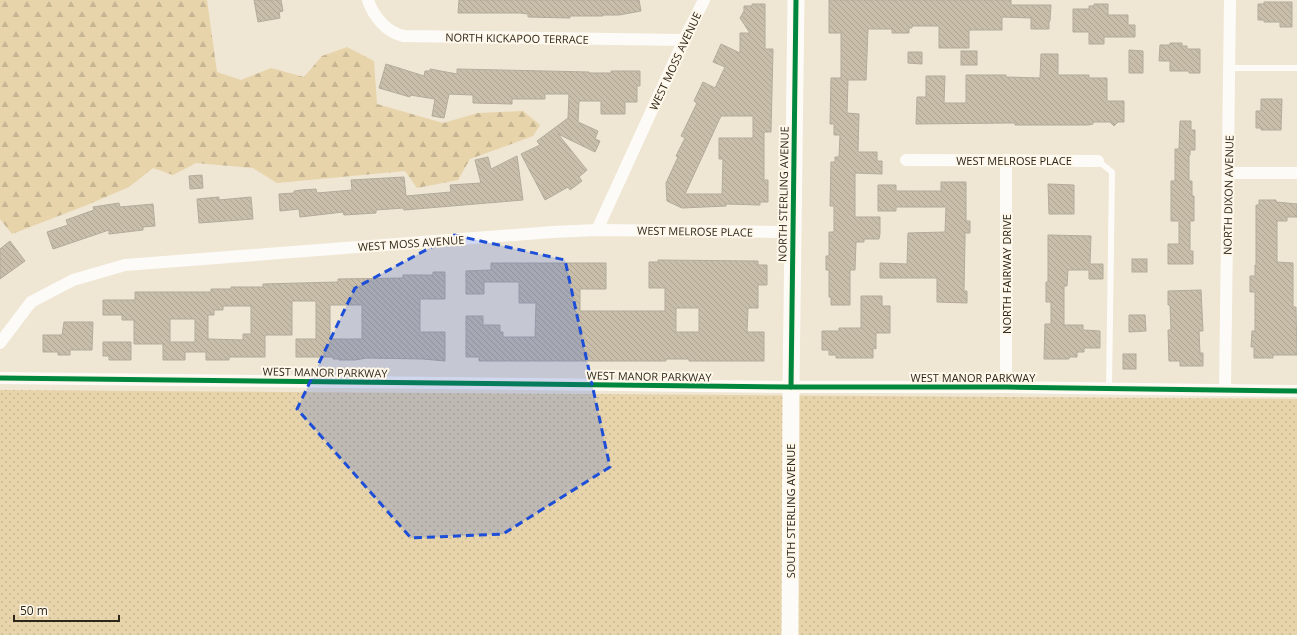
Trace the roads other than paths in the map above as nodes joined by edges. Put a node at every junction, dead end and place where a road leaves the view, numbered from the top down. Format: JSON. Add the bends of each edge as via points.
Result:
{"nodes":[{"id":1,"x":368,"y":0,"type":"edge"},
{"id":2,"x":704,"y":0,"type":"edge"},
{"id":3,"x":796,"y":0,"type":"edge"},
{"id":4,"x":1230,"y":0,"type":"edge"},
{"id":5,"x":684,"y":40,"type":"junction"},
{"id":6,"x":1229,"y":68,"type":"junction"},
{"id":7,"x":1297,"y":68,"type":"edge"},
{"id":8,"x":906,"y":160,"type":"dead end"},
{"id":9,"x":1006,"y":160,"type":"junction"},
{"id":10,"x":1098,"y":161,"type":"joint"},
{"id":11,"x":1228,"y":173,"type":"junction"},
{"id":12,"x":1297,"y":173,"type":"edge"},
{"id":13,"x":596,"y":230,"type":"junction"},
{"id":14,"x":793,"y":232,"type":"junction"},
{"id":15,"x":0,"y":342,"type":"edge"},
{"id":16,"x":0,"y":378,"type":"edge"},
{"id":17,"x":791,"y":387,"type":"junction"},
{"id":18,"x":1006,"y":387,"type":"junction"},
{"id":19,"x":1109,"y":389,"type":"junction"},
{"id":20,"x":1225,"y":390,"type":"junction"},
{"id":21,"x":1297,"y":391,"type":"edge"},
{"id":22,"x":790,"y":635,"type":"edge"}],
"edges":[{"from":1,"to":5,"type":"street","name":"NORTH KICKAPOO TERRACE","via":[[372,10],[386,26],[404,36]]},
{"from":2,"to":5,"type":"street","name":"WEST MOSS AVENUE"},
{"from":3,"to":14,"type":"street","name":"NORTH STERLING AVENUE"},
{"from":4,"to":6,"type":"street","name":"NORTH DIXON AVENUE"},
{"from":5,"to":13,"type":"street","name":"WEST MOSS AVENUE"},
{"from":6,"to":7,"type":"lane"},
{"from":6,"to":11,"type":"street","name":"NORTH DIXON AVENUE"},
{"from":8,"to":9,"type":"street","name":"WEST MELROSE PLACE"},
{"from":9,"to":10,"type":"street","name":"WEST MELROSE PLACE"},
{"from":9,"to":18,"type":"street","name":"NORTH FAIRWAY DRIVE"},
{"from":10,"to":19,"type":"lane","via":[[1112,172]]},
{"from":11,"to":12,"type":"street"},
{"from":11,"to":20,"type":"street","name":"NORTH DIXON AVENUE"},
{"from":13,"to":14,"type":"street","name":"WEST MELROSE PLACE"},
{"from":13,"to":15,"type":"street","name":"WEST MOSS AVENUE","via":[[125,265],[73,280],[31,302]]},
{"from":14,"to":17,"type":"street","name":"NORTH STERLING AVENUE"},
{"from":16,"to":17,"type":"street","name":"WEST MANOR PARKWAY"},
{"from":17,"to":18,"type":"street","name":"WEST MANOR PARKWAY"},
{"from":17,"to":22,"type":"street","name":"SOUTH STERLING AVENUE"},
{"from":18,"to":19,"type":"street","name":"WEST MANOR PARKWAY"},
{"from":19,"to":20,"type":"street","name":"WEST MANOR PARKWAY"},
{"from":20,"to":21,"type":"street","name":"WEST MANOR PARKWAY"}]}
